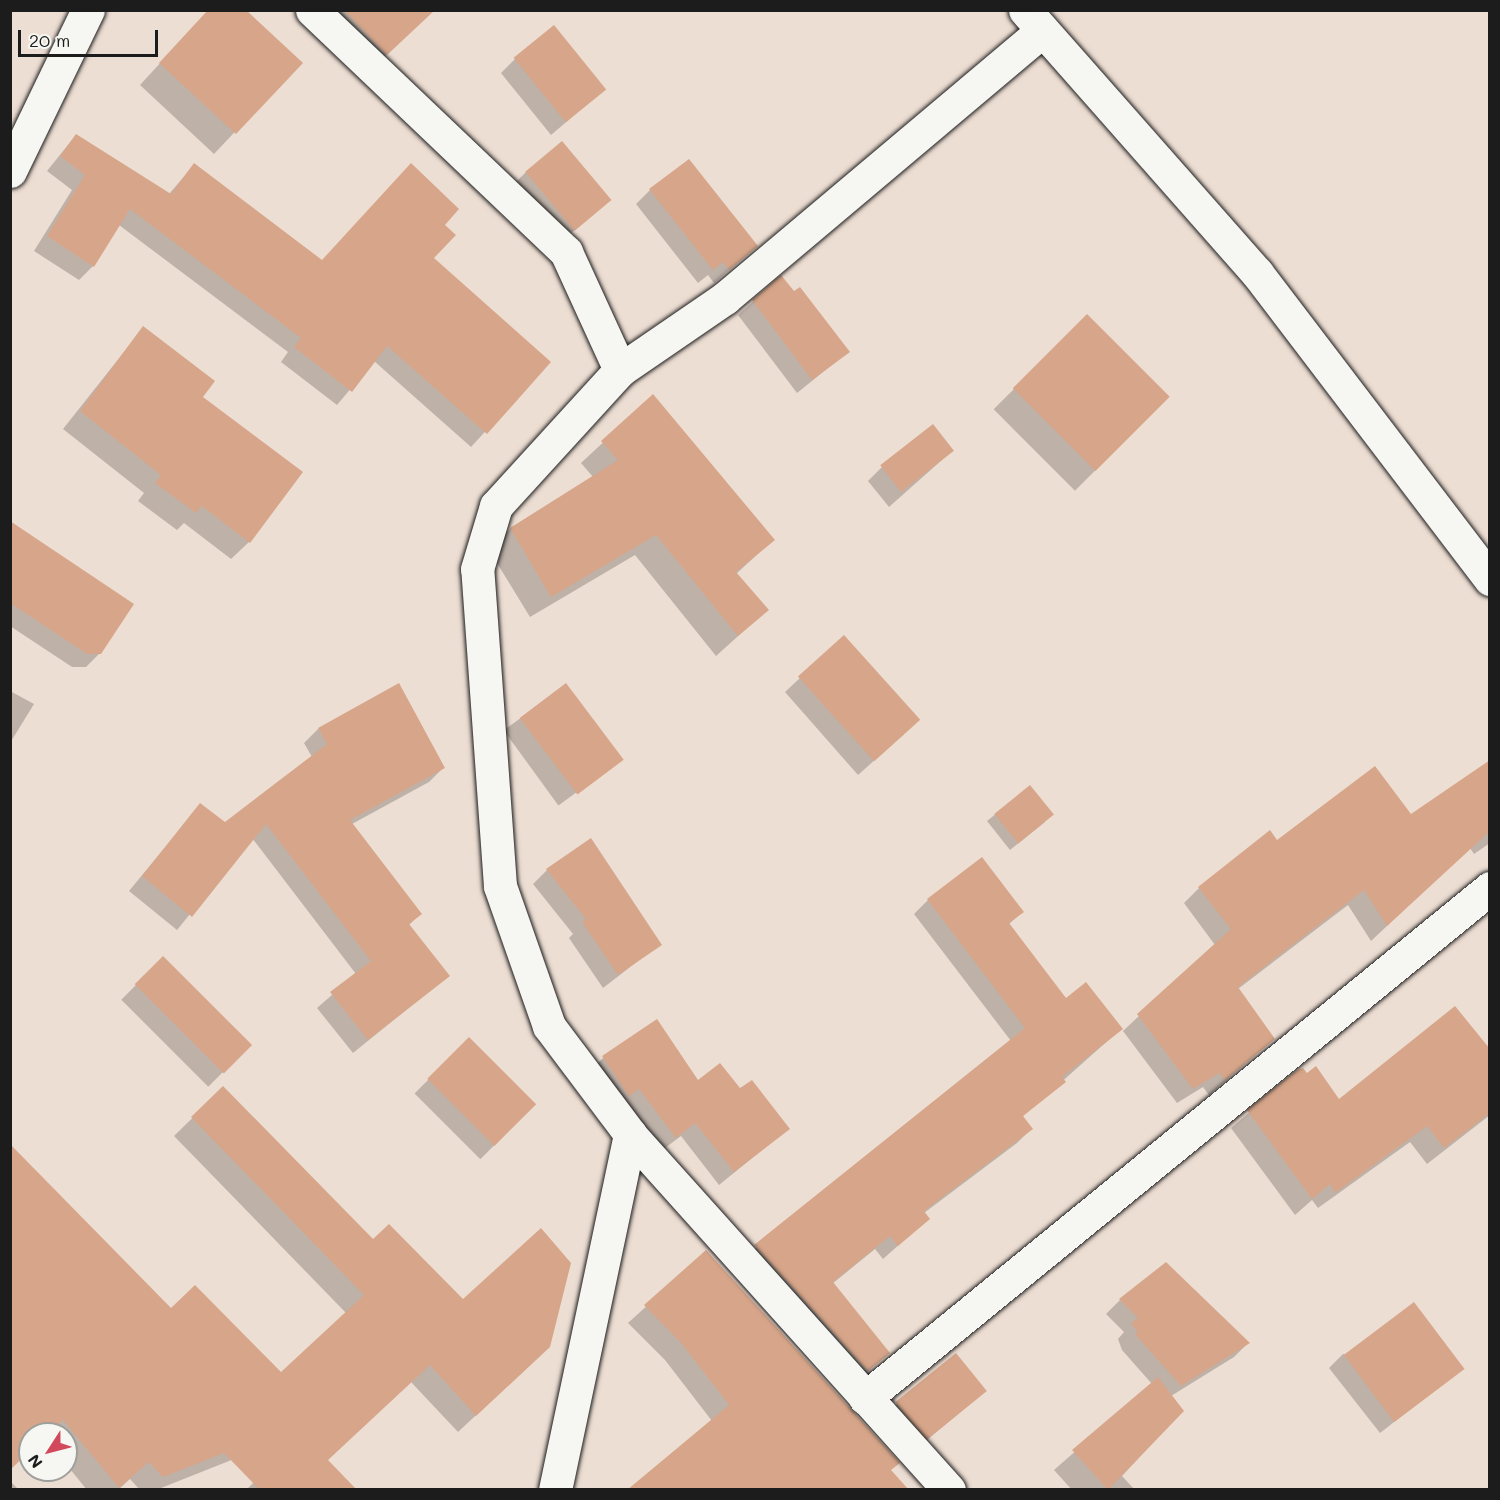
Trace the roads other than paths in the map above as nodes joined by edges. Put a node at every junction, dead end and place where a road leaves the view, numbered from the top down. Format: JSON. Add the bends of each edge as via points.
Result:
{"nodes":[{"id":1,"x":88,"y":10,"type":"edge"},
{"id":2,"x":312,"y":10,"type":"edge"},
{"id":3,"x":1034,"y":21,"type":"edge"},
{"id":4,"x":10,"y":171,"type":"edge"},
{"id":5,"x":620,"y":370,"type":"junction"},
{"id":6,"x":1490,"y":579,"type":"edge"},
{"id":7,"x":1490,"y":888,"type":"edge"},
{"id":8,"x":630,"y":1134,"type":"junction"},
{"id":9,"x":865,"y":1398,"type":"junction"},
{"id":10,"x":555,"y":1490,"type":"edge"},
{"id":11,"x":949,"y":1490,"type":"edge"}],
"edges":[{"from":1,"to":4,"type":"street"},
{"from":2,"to":5,"type":"street","via":[[566,252]]},
{"from":3,"to":5,"type":"street","via":[[725,298]]},
{"from":3,"to":6,"type":"street","via":[[1257,273]]},
{"from":5,"to":8,"type":"street","via":[[496,506],[477,569],[500,886],[549,1026]]},
{"from":7,"to":9,"type":"street"},
{"from":8,"to":9,"type":"street"},
{"from":8,"to":10,"type":"street"},
{"from":9,"to":11,"type":"street"}]}
